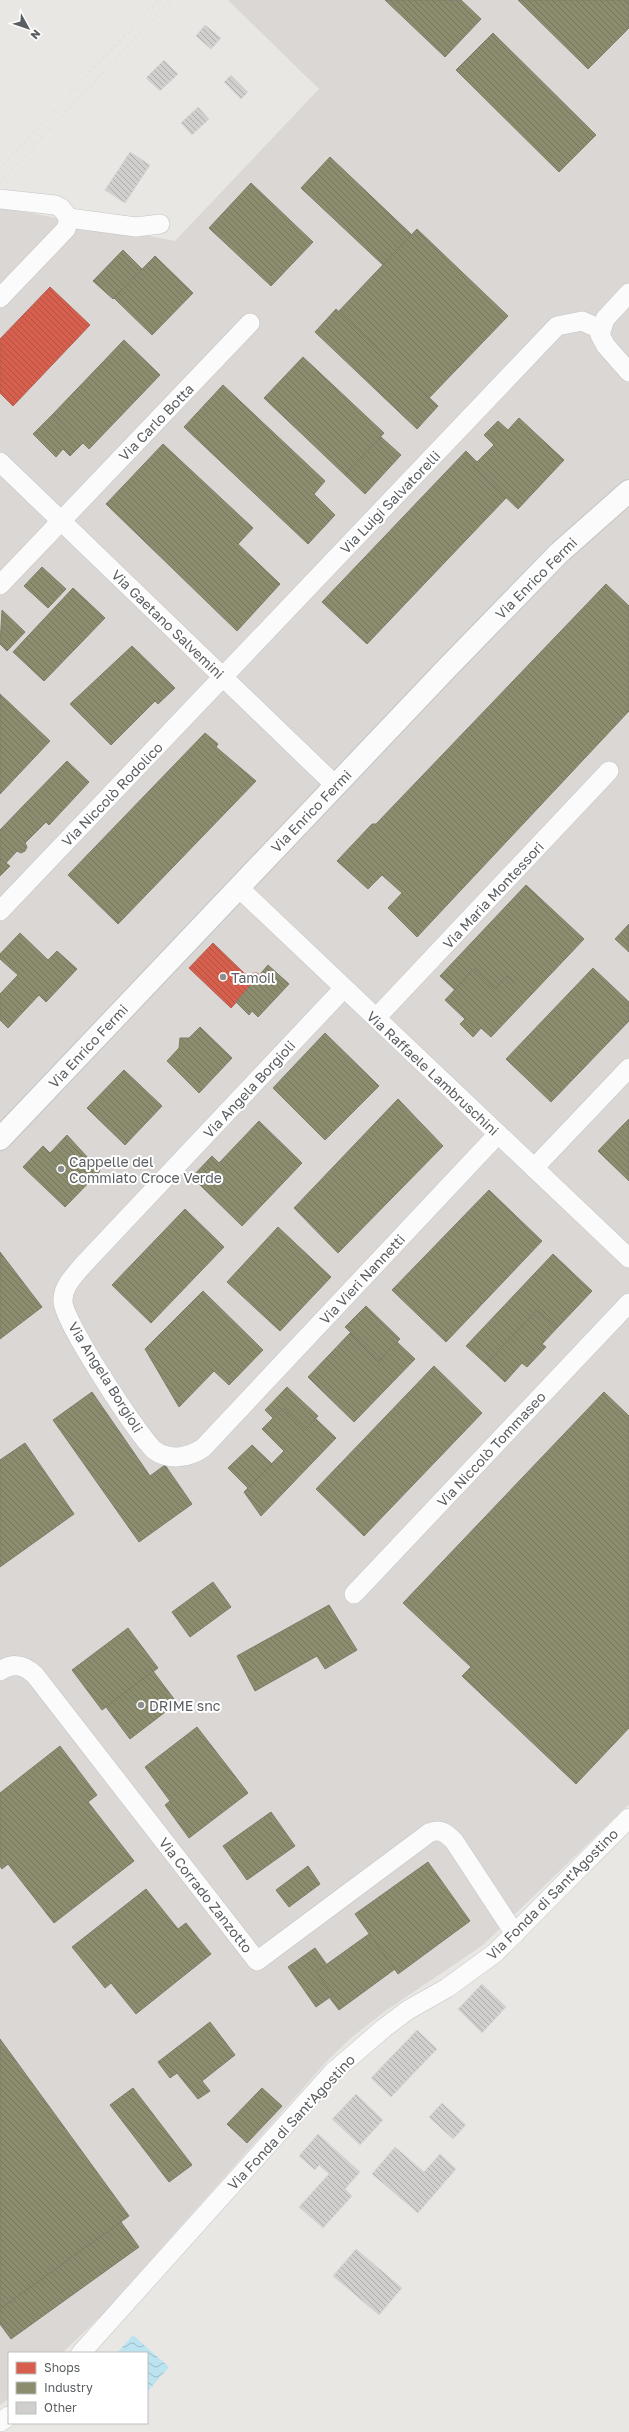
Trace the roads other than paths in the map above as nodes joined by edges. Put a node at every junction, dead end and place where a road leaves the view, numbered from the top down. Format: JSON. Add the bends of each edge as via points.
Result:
{"nodes":[{"id":1,"x":0,"y":199,"type":"edge"},
{"id":2,"x":69,"y":218,"type":"junction"},
{"id":3,"x":160,"y":224,"type":"dead end"},
{"id":4,"x":629,"y":293,"type":"edge"},
{"id":5,"x":0,"y":298,"type":"edge"},
{"id":6,"x":250,"y":323,"type":"dead end"},
{"id":7,"x":600,"y":330,"type":"junction"},
{"id":8,"x":629,"y":372,"type":"edge"},
{"id":9,"x":0,"y":462,"type":"edge"},
{"id":10,"x":629,"y":491,"type":"edge"},
{"id":11,"x":61,"y":520,"type":"junction"},
{"id":12,"x":0,"y":585,"type":"edge"},
{"id":13,"x":223,"y":677,"type":"junction"},
{"id":14,"x":609,"y":771,"type":"dead end"},
{"id":15,"x":335,"y":785,"type":"junction"},
{"id":16,"x":238,"y":887,"type":"junction"},
{"id":17,"x":0,"y":911,"type":"edge"},
{"id":18,"x":344,"y":988,"type":"junction"},
{"id":19,"x":376,"y":1018,"type":"junction"},
{"id":20,"x":629,"y":1068,"type":"edge"},
{"id":21,"x":498,"y":1134,"type":"junction"},
{"id":22,"x":0,"y":1139,"type":"edge"},
{"id":23,"x":534,"y":1168,"type":"junction"},
{"id":24,"x":629,"y":1258,"type":"edge"},
{"id":25,"x":629,"y":1304,"type":"edge"},
{"id":26,"x":227,"y":1424,"type":"joint"},
{"id":27,"x":354,"y":1594,"type":"dead end"},
{"id":28,"x":0,"y":1671,"type":"edge"},
{"id":29,"x":629,"y":1818,"type":"edge"},
{"id":30,"x":515,"y":1934,"type":"junction"},
{"id":31,"x":82,"y":2352,"type":"edge"}],
"edges":[{"from":1,"to":2,"type":"street","via":[[55,205]]},
{"from":2,"to":3,"type":"street","via":[[136,227]]},
{"from":2,"to":5,"type":"street","via":[[66,229]]},
{"from":4,"to":7,"type":"street","via":[[605,319]]},
{"from":6,"to":11,"type":"street","name":"Via Carlo Botta"},
{"from":7,"to":8,"type":"street","via":[[602,341]]},
{"from":7,"to":13,"type":"street","name":"Via Luigi Salvatorelli","via":[[582,321],[557,326]]},
{"from":9,"to":11,"type":"street","name":"Via Gaetano Salvemini"},
{"from":10,"to":15,"type":"street","name":"Via Enrico Fermi","via":[[559,553]]},
{"from":11,"to":12,"type":"street","name":"Via Carlo Botta"},
{"from":11,"to":13,"type":"street","name":"Via Gaetano Salvemini"},
{"from":13,"to":15,"type":"street","name":"Via Gaetano Salvemini"},
{"from":13,"to":17,"type":"street","name":"Via Niccolò Rodolico"},
{"from":14,"to":19,"type":"street","name":"Via Maria Montessori"},
{"from":15,"to":16,"type":"street","name":"Via Enrico Fermi"},
{"from":16,"to":18,"type":"street","name":"Via Raffaele Lambruschini"},
{"from":16,"to":22,"type":"street","name":"Via Enrico Fermi"},
{"from":18,"to":19,"type":"street","name":"Via Raffaele Lambruschini"},
{"from":18,"to":26,"type":"street","name":"Via Angela Borgioli","via":[[83,1266],[66,1287],[64,1294],[65,1312],[75,1332],[154,1450],[168,1457],[189,1455],[203,1448]]},
{"from":19,"to":21,"type":"street","name":"Via Raffaele Lambruschini"},
{"from":20,"to":23,"type":"street"},
{"from":21,"to":23,"type":"street","name":"Via Raffaele Lambruschini"},
{"from":21,"to":26,"type":"street","name":"Via Vieri Nannetti"},
{"from":23,"to":24,"type":"street","name":"Via Raffaele Lambruschini"},
{"from":25,"to":27,"type":"street","name":"Via Niccolò Tommaseo"},
{"from":28,"to":30,"type":"street","name":"Via Corrado Zanzotto","via":[[13,1665],[21,1666],[35,1676],[257,1961],[436,1830],[444,1832],[454,1841]]},
{"from":29,"to":30,"type":"street","name":"Via Fonda di Sant'Agostino"},
{"from":30,"to":31,"type":"street","name":"Via Fonda di Sant'Agostino","via":[[471,1971],[384,2028],[334,2072]]}]}
